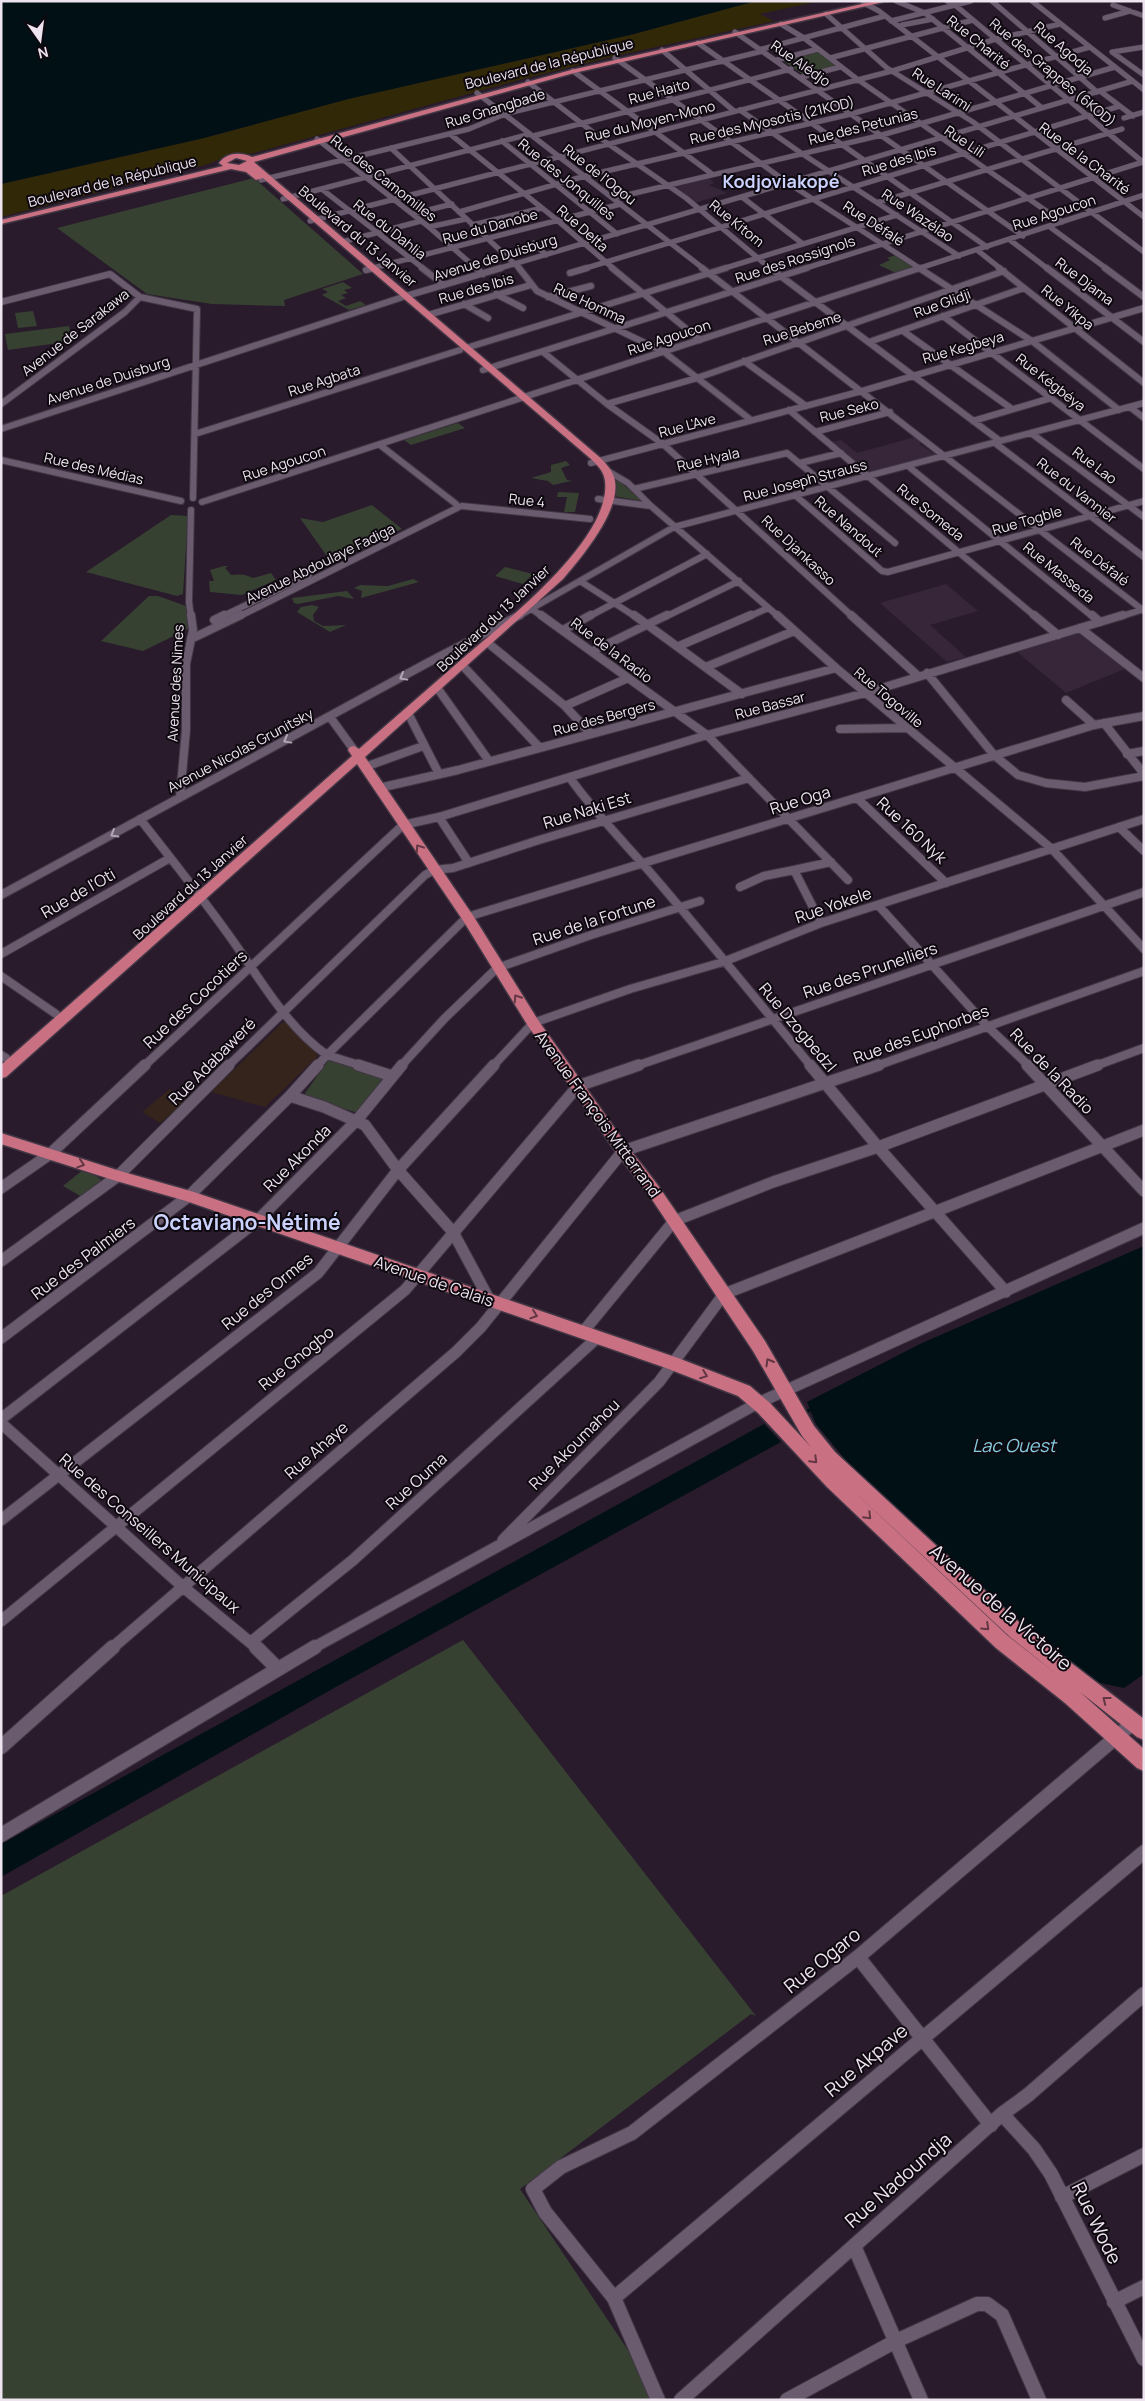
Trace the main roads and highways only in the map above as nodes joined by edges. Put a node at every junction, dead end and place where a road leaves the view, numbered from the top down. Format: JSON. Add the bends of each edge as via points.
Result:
{"nodes":[{"id":1,"x":885,"y":1,"type":"edge"},
{"id":2,"x":868,"y":3,"type":"edge"},
{"id":3,"x":737,"y":32,"type":"junction"},
{"id":4,"x":616,"y":59,"type":"junction"},
{"id":5,"x":479,"y":94,"type":"junction"},
{"id":6,"x":248,"y":160,"type":"junction"},
{"id":7,"x":230,"y":165,"type":"junction"},
{"id":8,"x":264,"y":179,"type":"junction"},
{"id":9,"x":1,"y":220,"type":"edge"},
{"id":10,"x":313,"y":220,"type":"junction"},
{"id":11,"x":369,"y":270,"type":"junction"},
{"id":12,"x":402,"y":298,"type":"junction"},
{"id":13,"x":463,"y":349,"type":"junction"},
{"id":14,"x":594,"y":462,"type":"junction"},
{"id":15,"x":603,"y":500,"type":"junction"},
{"id":16,"x":359,"y":758,"type":"junction"},
{"id":17,"x":198,"y":893,"type":"junction"},
{"id":18,"x":3,"y":1058,"type":"edge"},
{"id":19,"x":1,"y":1073,"type":"edge"},
{"id":20,"x":1,"y":1138,"type":"edge"},
{"id":21,"x":840,"y":1478,"type":"junction"},
{"id":22,"x":1139,"y":1726,"type":"edge"},
{"id":23,"x":1144,"y":1762,"type":"edge"}],
"edges":[{"from":1,"to":2,"type":"highway","name":"Boulevard de la République"},
{"from":2,"to":3,"type":"highway","name":"Boulevard de la République"},
{"from":2,"to":3,"type":"highway","name":"Boulevard de la République"},
{"from":3,"to":4,"type":"highway","name":"Boulevard de la République"},
{"from":3,"to":4,"type":"highway","name":"Boulevard de la République"},
{"from":4,"to":5,"type":"highway","name":"Boulevard de la République"},
{"from":4,"to":5,"type":"highway","name":"Boulevard de la République"},
{"from":5,"to":6,"type":"highway","name":"Boulevard de la République"},
{"from":6,"to":7,"type":"highway"},
{"from":6,"to":7,"type":"highway","via":[[229,158]]},
{"from":6,"to":8,"type":"highway","name":"Boulevard du 13 Janvier"},
{"from":7,"to":8,"type":"highway","name":"Boulevard du 13 Janvier","via":[[252,171]]},
{"from":7,"to":9,"type":"highway","name":"Boulevard de la République"},
{"from":8,"to":10,"type":"highway","name":"Boulevard du 13 Janvier"},
{"from":10,"to":11,"type":"highway","name":"Boulevard du 13 Janvier"},
{"from":10,"to":11,"type":"highway","name":"Boulevard du 13 Janvier","via":[[342,242]]},
{"from":11,"to":12,"type":"highway","name":"Boulevard du 13 Janvier"},
{"from":12,"to":13,"type":"highway","name":"Boulevard du 13 Janvier"},
{"from":12,"to":13,"type":"highway","name":"Boulevard du 13 Janvier","via":[[428,315]]},
{"from":13,"to":14,"type":"highway","name":"Boulevard du 13 Janvier"},
{"from":14,"to":15,"type":"highway","name":"Boulevard du 13 Janvier"},
{"from":14,"to":15,"type":"highway","name":"Boulevard du 13 Janvier","via":[[606,470],[610,483]]},
{"from":15,"to":16,"type":"highway","name":"Boulevard du 13 Janvier","via":[[563,562]]},
{"from":15,"to":16,"type":"highway","name":"Boulevard du 13 Janvier","via":[[600,520],[571,564],[527,611]]},
{"from":16,"to":17,"type":"highway","name":"Boulevard du 13 Janvier"},
{"from":21,"to":16,"type":"highway","name":"Avenue François Mitterrand","one_way":true,"via":[[759,1346],[652,1188],[532,1023],[467,918]]},
{"from":17,"to":18,"type":"highway","name":"Boulevard du 13 Janvier"},
{"from":17,"to":19,"type":"highway","name":"Boulevard du 13 Janvier"},
{"from":20,"to":21,"type":"highway","name":"Avenue de Calais","one_way":true,"via":[[189,1196],[590,1334],[744,1391],[793,1440]]},
{"from":22,"to":21,"type":"highway","one_way":true,"via":[[1016,1630]]},
{"from":21,"to":23,"type":"highway","name":"Avenue de la Victoire","one_way":true,"via":[[884,1532],[1002,1642],[1072,1696]]}]}
